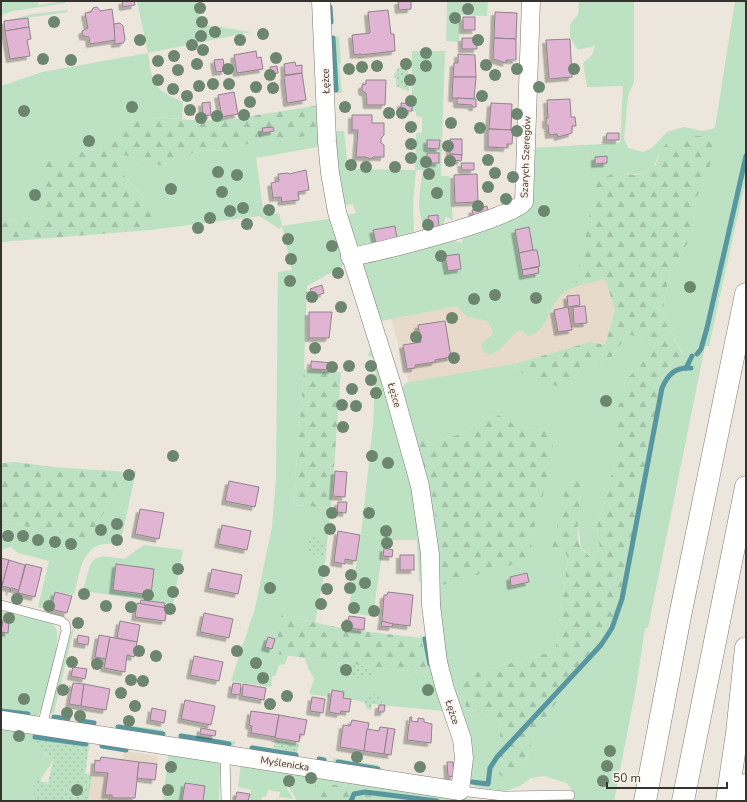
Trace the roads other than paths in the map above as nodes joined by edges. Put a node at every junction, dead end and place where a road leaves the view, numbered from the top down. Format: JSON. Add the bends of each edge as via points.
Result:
{"nodes":[{"id":1,"x":321,"y":1,"type":"edge"},
{"id":2,"x":532,"y":1,"type":"edge"},
{"id":3,"x":350,"y":257,"type":"junction"},
{"id":4,"x":746,"y":294,"type":"edge"},
{"id":5,"x":746,"y":487,"type":"edge"},
{"id":6,"x":1,"y":606,"type":"edge"},
{"id":7,"x":746,"y":648,"type":"edge"},
{"id":8,"x":664,"y":702,"type":"junction"},
{"id":9,"x":1,"y":720,"type":"edge"},
{"id":10,"x":42,"y":726,"type":"junction"},
{"id":11,"x":225,"y":754,"type":"junction"},
{"id":12,"x":746,"y":785,"type":"edge"},
{"id":13,"x":460,"y":791,"type":"junction"},
{"id":14,"x":570,"y":795,"type":"dead end"},
{"id":15,"x":226,"y":801,"type":"edge"},
{"id":16,"x":631,"y":801,"type":"edge"},
{"id":17,"x":645,"y":801,"type":"edge"},
{"id":18,"x":683,"y":801,"type":"edge"},
{"id":19,"x":727,"y":801,"type":"edge"},
{"id":20,"x":741,"y":801,"type":"edge"}],
"edges":[{"from":1,"to":3,"type":"street","name":"Łężce","via":[[330,173],[337,212]]},
{"from":2,"to":3,"type":"street","name":"Szarych Szeregów","via":[[524,202],[518,208],[494,218],[396,247]]},
{"from":3,"to":13,"type":"street","name":"Łężce","via":[[391,382],[420,486],[430,554],[431,605],[438,662],[462,740],[464,758]]},
{"from":4,"to":8,"type":"main road"},
{"from":5,"to":18,"type":"main road"},
{"from":6,"to":10,"type":"lane","via":[[65,624],[59,662]]},
{"from":7,"to":19,"type":"main road"},
{"from":8,"to":16,"type":"main road"},
{"from":8,"to":17,"type":"main road"},
{"from":9,"to":10,"type":"street","name":"Myślenicka"},
{"from":10,"to":11,"type":"street","name":"Myślenicka"},
{"from":11,"to":13,"type":"street","name":"Myślenicka"},
{"from":11,"to":15,"type":"lane"},
{"from":12,"to":20,"type":"main road"},
{"from":13,"to":14,"type":"lane","name":"Myślenicka","via":[[503,796]]}]}
